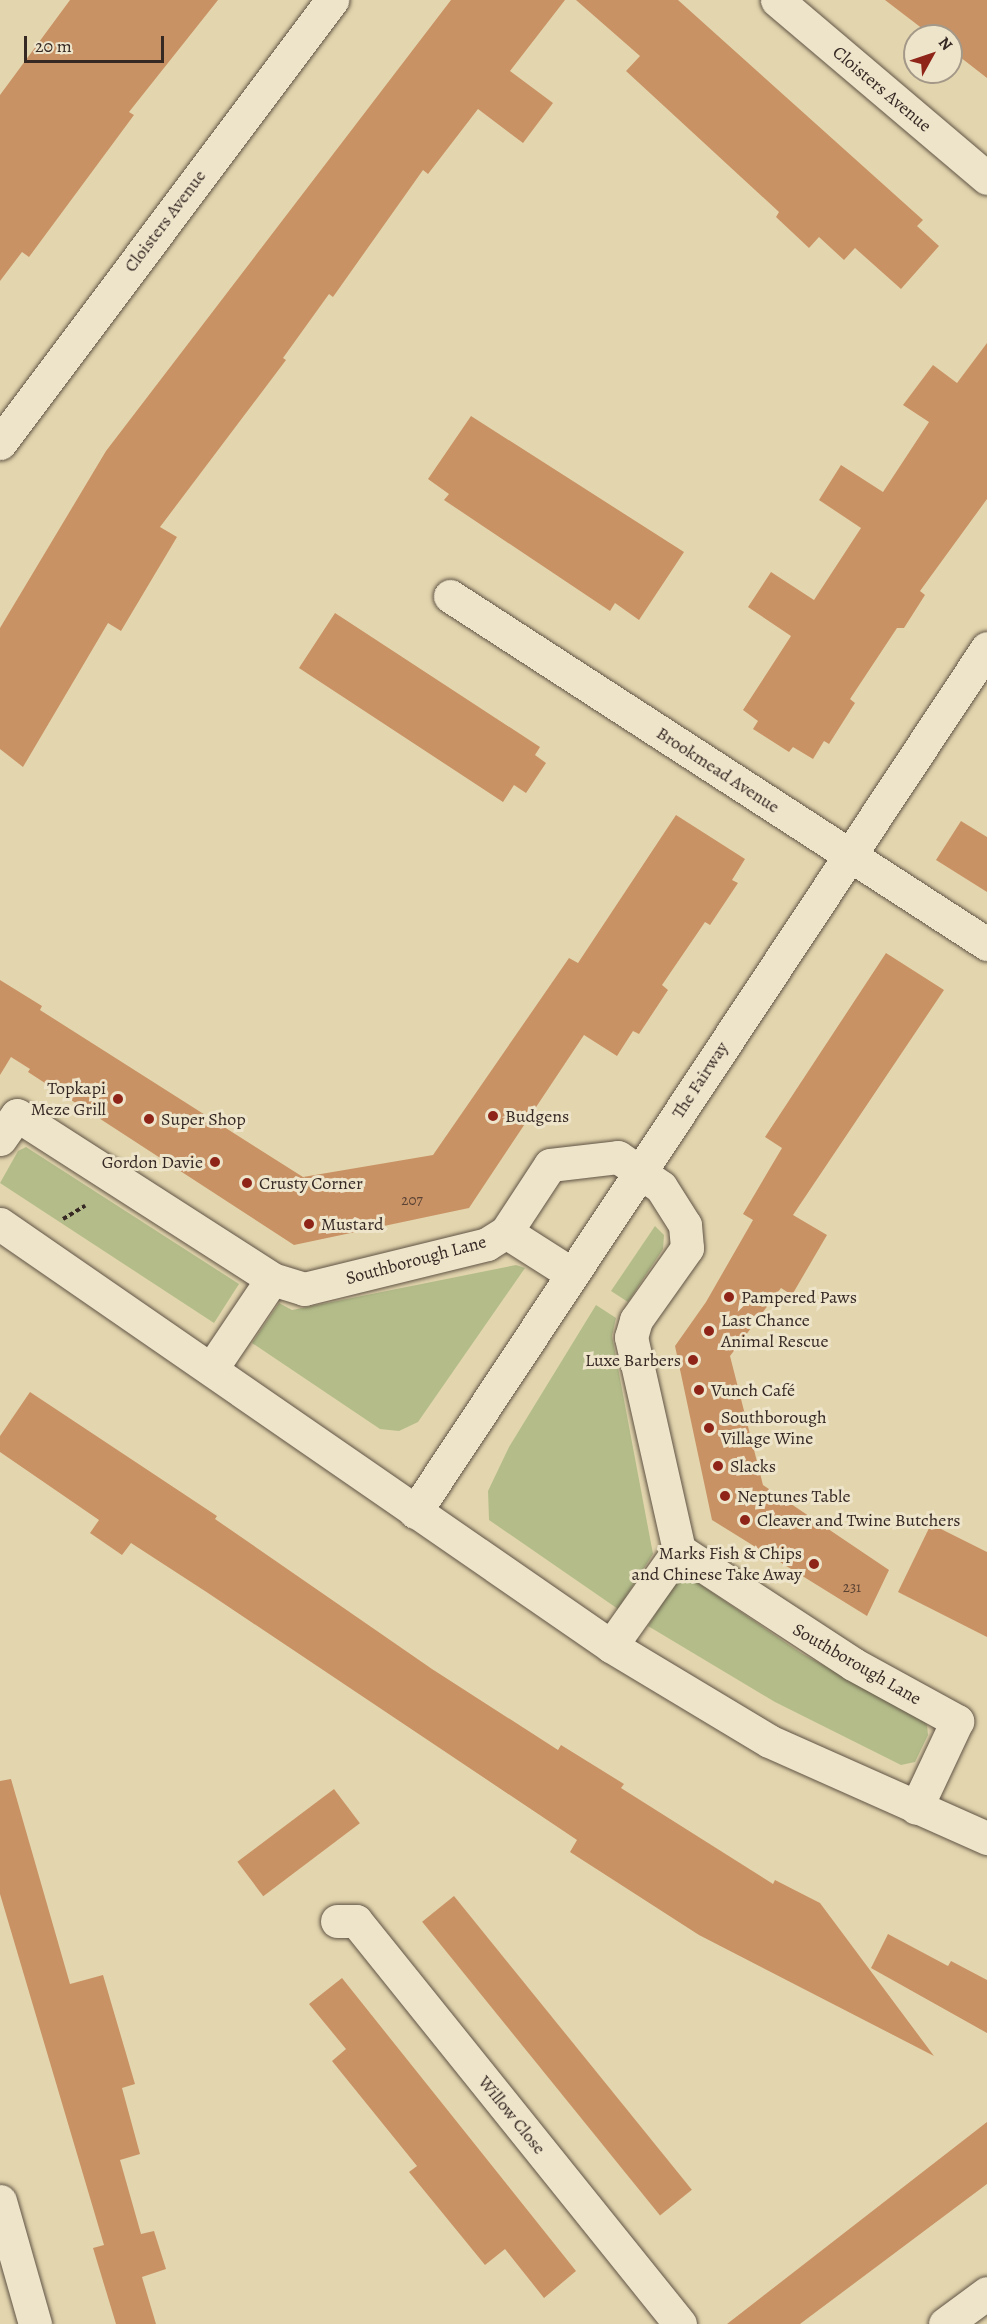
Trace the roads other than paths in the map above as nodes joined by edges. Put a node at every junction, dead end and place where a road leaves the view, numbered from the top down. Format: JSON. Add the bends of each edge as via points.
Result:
{"nodes":[{"id":1,"x":332,"y":0,"type":"edge"},
{"id":2,"x":777,"y":0,"type":"edge"},
{"id":3,"x":987,"y":178,"type":"edge"},
{"id":4,"x":0,"y":443,"type":"edge"},
{"id":5,"x":450,"y":596,"type":"dead end"},
{"id":6,"x":987,"y":648,"type":"edge"},
{"id":7,"x":848,"y":855,"type":"junction"},
{"id":8,"x":987,"y":944,"type":"edge"},
{"id":9,"x":0,"y":1139,"type":"edge"},
{"id":10,"x":639,"y":1172,"type":"junction"},
{"id":11,"x":0,"y":1224,"type":"edge"},
{"id":12,"x":506,"y":1232,"type":"junction"},
{"id":13,"x":572,"y":1274,"type":"junction"},
{"id":14,"x":272,"y":1280,"type":"junction"},
{"id":15,"x":212,"y":1368,"type":"junction"},
{"id":16,"x":415,"y":1512,"type":"junction"},
{"id":17,"x":679,"y":1550,"type":"junction"},
{"id":18,"x":611,"y":1646,"type":"junction"},
{"id":19,"x":916,"y":1808,"type":"junction"},
{"id":20,"x":987,"y":1838,"type":"edge"},
{"id":21,"x":337,"y":1921,"type":"dead end"},
{"id":22,"x":0,"y":2201,"type":"edge"},
{"id":23,"x":987,"y":2293,"type":"edge"},
{"id":24,"x":35,"y":2324,"type":"edge"},
{"id":25,"x":681,"y":2324,"type":"edge"},
{"id":26,"x":945,"y":2324,"type":"edge"}],
"edges":[{"from":1,"to":4,"type":"street","name":"Cloisters Avenue"},
{"from":2,"to":3,"type":"street","name":"Cloisters Avenue"},
{"from":5,"to":7,"type":"street","name":"Brookmead Avenue"},
{"from":6,"to":7,"type":"street","name":"The Fairway"},
{"from":7,"to":8,"type":"street","name":"Brookmead Avenue"},
{"from":7,"to":10,"type":"street","name":"The Fairway"},
{"from":9,"to":14,"type":"street","name":"Southborough Lane","via":[[17,1115]]},
{"from":10,"to":12,"type":"street","name":"Southborough Lane","via":[[618,1157],[550,1164]]},
{"from":10,"to":13,"type":"street","name":"The Fairway"},
{"from":10,"to":17,"type":"street","name":"Southborough Lane","via":[[661,1187],[686,1225],[687,1248],[636,1320],[631,1337]]},
{"from":11,"to":15,"type":"street"},
{"from":12,"to":13,"type":"street"},
{"from":12,"to":14,"type":"street","name":"Southborough Lane","via":[[487,1244],[304,1289]]},
{"from":13,"to":16,"type":"street","name":"The Fairway"},
{"from":14,"to":15,"type":"street"},
{"from":15,"to":16,"type":"street"},
{"from":16,"to":18,"type":"street"},
{"from":17,"to":18,"type":"street"},
{"from":17,"to":19,"type":"street","name":"Southborough Lane","via":[[853,1664],[957,1721]]},
{"from":18,"to":19,"type":"street","via":[[769,1741]]},
{"from":19,"to":20,"type":"street"},
{"from":21,"to":25,"type":"street","name":"Willow Close","via":[[356,1921]]},
{"from":22,"to":24,"type":"street"},
{"from":23,"to":26,"type":"street"}]}
